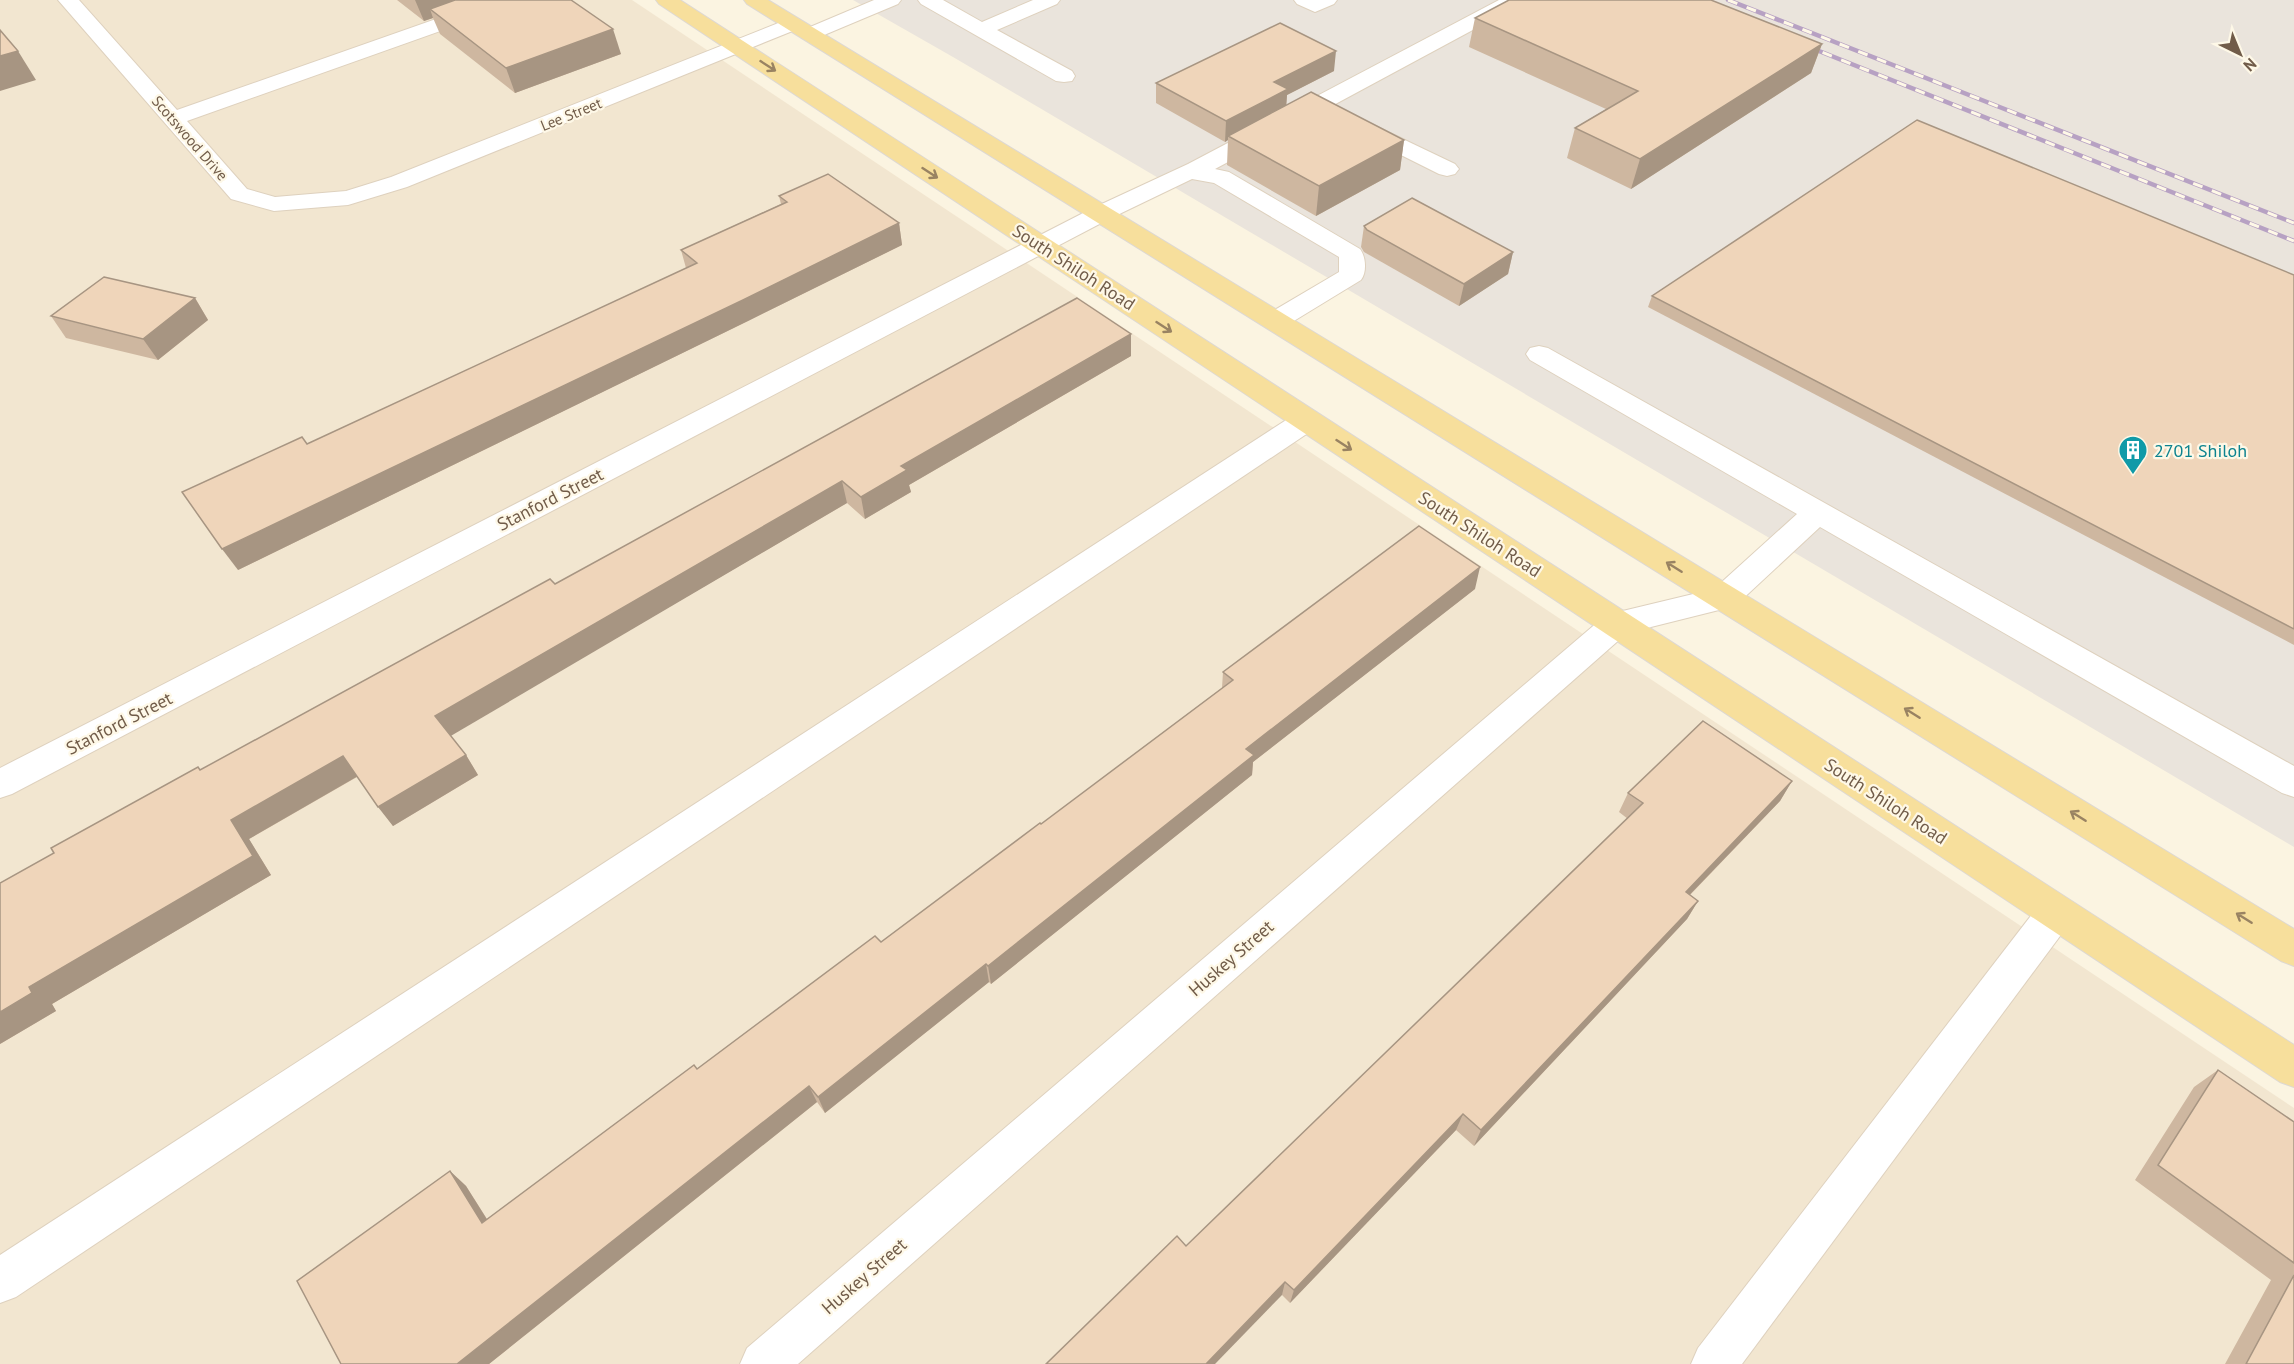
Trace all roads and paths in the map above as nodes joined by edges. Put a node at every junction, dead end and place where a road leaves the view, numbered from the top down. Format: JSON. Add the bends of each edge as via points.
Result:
{"nodes":[{"id":1,"x":68,"y":0,"type":"edge"},
{"id":2,"x":509,"y":0,"type":"edge"},
{"id":3,"x":666,"y":0,"type":"edge"},
{"id":4,"x":754,"y":0,"type":"edge"},
{"id":5,"x":891,"y":0,"type":"edge"},
{"id":6,"x":928,"y":0,"type":"edge"},
{"id":7,"x":1050,"y":0,"type":"edge"},
{"id":8,"x":1304,"y":0,"type":"edge"},
{"id":9,"x":1327,"y":0,"type":"edge"},
{"id":10,"x":1514,"y":0,"type":"edge"},
{"id":11,"x":801,"y":29,"type":"junction"},
{"id":12,"x":981,"y":30,"type":"junction"},
{"id":13,"x":738,"y":47,"type":"junction"},
{"id":14,"x":1064,"y":76,"type":"dead end"},
{"id":15,"x":1319,"y":104,"type":"junction"},
{"id":16,"x":174,"y":119,"type":"junction"},
{"id":17,"x":1447,"y":169,"type":"dead end"},
{"id":18,"x":1193,"y":171,"type":"junction"},
{"id":19,"x":348,"y":198,"type":"joint"},
{"id":20,"x":1100,"y":213,"type":"junction"},
{"id":21,"x":1040,"y":245,"type":"junction"},
{"id":22,"x":1275,"y":321,"type":"junction"},
{"id":23,"x":1539,"y":354,"type":"dead end"},
{"id":24,"x":1307,"y":420,"type":"junction"},
{"id":25,"x":1818,"y":512,"type":"junction"},
{"id":26,"x":1724,"y":597,"type":"junction"},
{"id":27,"x":1617,"y":623,"type":"junction"},
{"id":28,"x":2294,"y":783,"type":"edge"},
{"id":29,"x":0,"y":784,"type":"edge"},
{"id":30,"x":2056,"y":912,"type":"junction"},
{"id":31,"x":2294,"y":949,"type":"edge"},
{"id":32,"x":2294,"y":1068,"type":"edge"},
{"id":33,"x":0,"y":1281,"type":"edge"},
{"id":34,"x":763,"y":1364,"type":"edge"},
{"id":35,"x":1714,"y":1364,"type":"edge"}],
"edges":[{"from":1,"to":16,"type":"street","name":"Scotswood Drive"},
{"from":2,"to":16,"type":"street"},
{"from":3,"to":13,"type":"main road","name":"South Shiloh Road"},
{"from":4,"to":11,"type":"main road"},
{"from":5,"to":11,"type":"street","name":"Lee Street"},
{"from":6,"to":12,"type":"street"},
{"from":7,"to":12,"type":"street"},
{"from":8,"to":9,"type":"street","via":[[1315,6]]},
{"from":10,"to":15,"type":"street","name":"Stanford Street"},
{"from":11,"to":13,"type":"street","name":"Lee Street"},
{"from":11,"to":20,"type":"main road"},
{"from":12,"to":14,"type":"street"},
{"from":13,"to":19,"type":"street","name":"Lee Street","via":[[399,182]]},
{"from":13,"to":21,"type":"main road","name":"South Shiloh Road","one_way":true},
{"from":15,"to":17,"type":"street"},
{"from":15,"to":18,"type":"street","name":"Stanford Street"},
{"from":16,"to":19,"type":"street","name":"Scotswood Drive","via":[[239,194],[274,204]]},
{"from":18,"to":20,"type":"street","name":"Stanford Street"},
{"from":18,"to":22,"type":"street","via":[[1221,177],[1351,254],[1352,275]]},
{"from":20,"to":21,"type":"street","name":"Stanford Street"},
{"from":20,"to":22,"type":"main road"},
{"from":21,"to":24,"type":"main road","name":"South Shiloh Road","one_way":true},
{"from":21,"to":29,"type":"street","name":"Stanford Street"},
{"from":26,"to":22,"type":"main road","one_way":true},
{"from":23,"to":25,"type":"street"},
{"from":24,"to":27,"type":"main road","name":"South Shiloh Road","one_way":true},
{"from":24,"to":33,"type":"street"},
{"from":25,"to":26,"type":"street"},
{"from":25,"to":28,"type":"street"},
{"from":26,"to":27,"type":"street","name":"Huskey Street"},
{"from":31,"to":26,"type":"main road","one_way":true},
{"from":27,"to":30,"type":"main road","name":"South Shiloh Road"},
{"from":27,"to":34,"type":"street","name":"Huskey Street"},
{"from":30,"to":32,"type":"main road","name":"South Shiloh Road"},
{"from":30,"to":35,"type":"street"}]}
